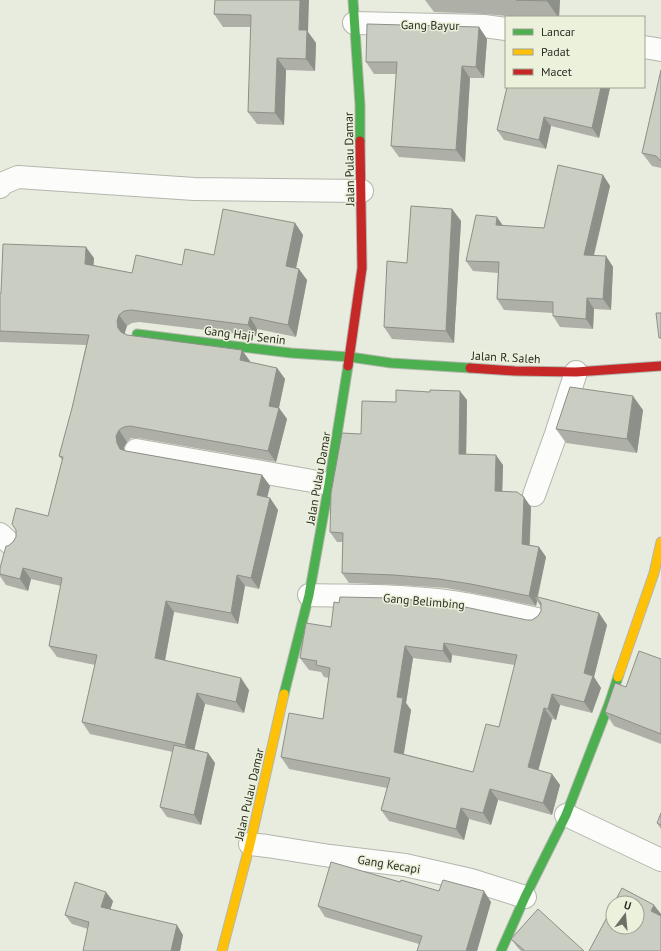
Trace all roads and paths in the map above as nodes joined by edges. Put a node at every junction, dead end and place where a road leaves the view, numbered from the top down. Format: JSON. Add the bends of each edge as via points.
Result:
{"nodes":[{"id":1,"x":353,"y":0,"type":"edge"},
{"id":2,"x":354,"y":23,"type":"junction"},
{"id":3,"x":505,"y":29,"type":"edge"},
{"id":4,"x":645,"y":47,"type":"edge"},
{"id":5,"x":661,"y":50,"type":"edge"},
{"id":6,"x":0,"y":187,"type":"edge"},
{"id":7,"x":362,"y":191,"type":"junction"},
{"id":8,"x":137,"y":334,"type":"dead end"},
{"id":9,"x":350,"y":357,"type":"junction"},
{"id":10,"x":661,"y":366,"type":"edge"},
{"id":11,"x":576,"y":372,"type":"junction"},
{"id":12,"x":136,"y":450,"type":"dead end"},
{"id":13,"x":329,"y":484,"type":"junction"},
{"id":14,"x":534,"y":495,"type":"dead end"},
{"id":15,"x":661,"y":542,"type":"edge"},
{"id":16,"x":309,"y":595,"type":"junction"},
{"id":17,"x":537,"y":619,"type":"edge"},
{"id":18,"x":566,"y":815,"type":"junction"},
{"id":19,"x":250,"y":844,"type":"junction"},
{"id":20,"x":661,"y":860,"type":"edge"},
{"id":21,"x":525,"y":897,"type":"junction"},
{"id":22,"x":222,"y":951,"type":"edge"},
{"id":23,"x":501,"y":951,"type":"edge"}],
"edges":[{"from":1,"to":2,"type":"street","name":"Jalan Pulau Damar"},
{"from":2,"to":3,"type":"street","name":"Gang Bayur","via":[[484,26]]},
{"from":2,"to":7,"type":"street","name":"Jalan Pulau Damar","via":[[360,105]]},
{"from":4,"to":5,"type":"street"},
{"from":6,"to":7,"type":"street","via":[[1,184],[18,177],[194,189]]},
{"from":7,"to":9,"type":"street","name":"Jalan Pulau Damar","via":[[362,268]]},
{"from":8,"to":9,"type":"street","name":"Gang Haji Senin","via":[[284,352]]},
{"from":9,"to":11,"type":"street","name":"Jalan R. Saleh","via":[[392,363]]},
{"from":9,"to":13,"type":"street","name":"Jalan Pulau Damar"},
{"from":10,"to":11,"type":"street","name":"Jalan R. Saleh"},
{"from":11,"to":14,"type":"street"},
{"from":12,"to":13,"type":"street"},
{"from":13,"to":16,"type":"street","name":"Jalan Pulau Damar"},
{"from":15,"to":18,"type":"street","via":[[654,573],[609,704]]},
{"from":16,"to":17,"type":"street","name":"Gang Belimbing","via":[[414,598],[451,602]]},
{"from":16,"to":19,"type":"street","name":"Jalan Pulau Damar"},
{"from":18,"to":20,"type":"street"},
{"from":18,"to":21,"type":"street"},
{"from":19,"to":21,"type":"street","name":"Gang Kecapi","via":[[405,865],[471,880]]},
{"from":19,"to":22,"type":"street","name":"Jalan Pulau Damar"},
{"from":21,"to":23,"type":"street"}]}
